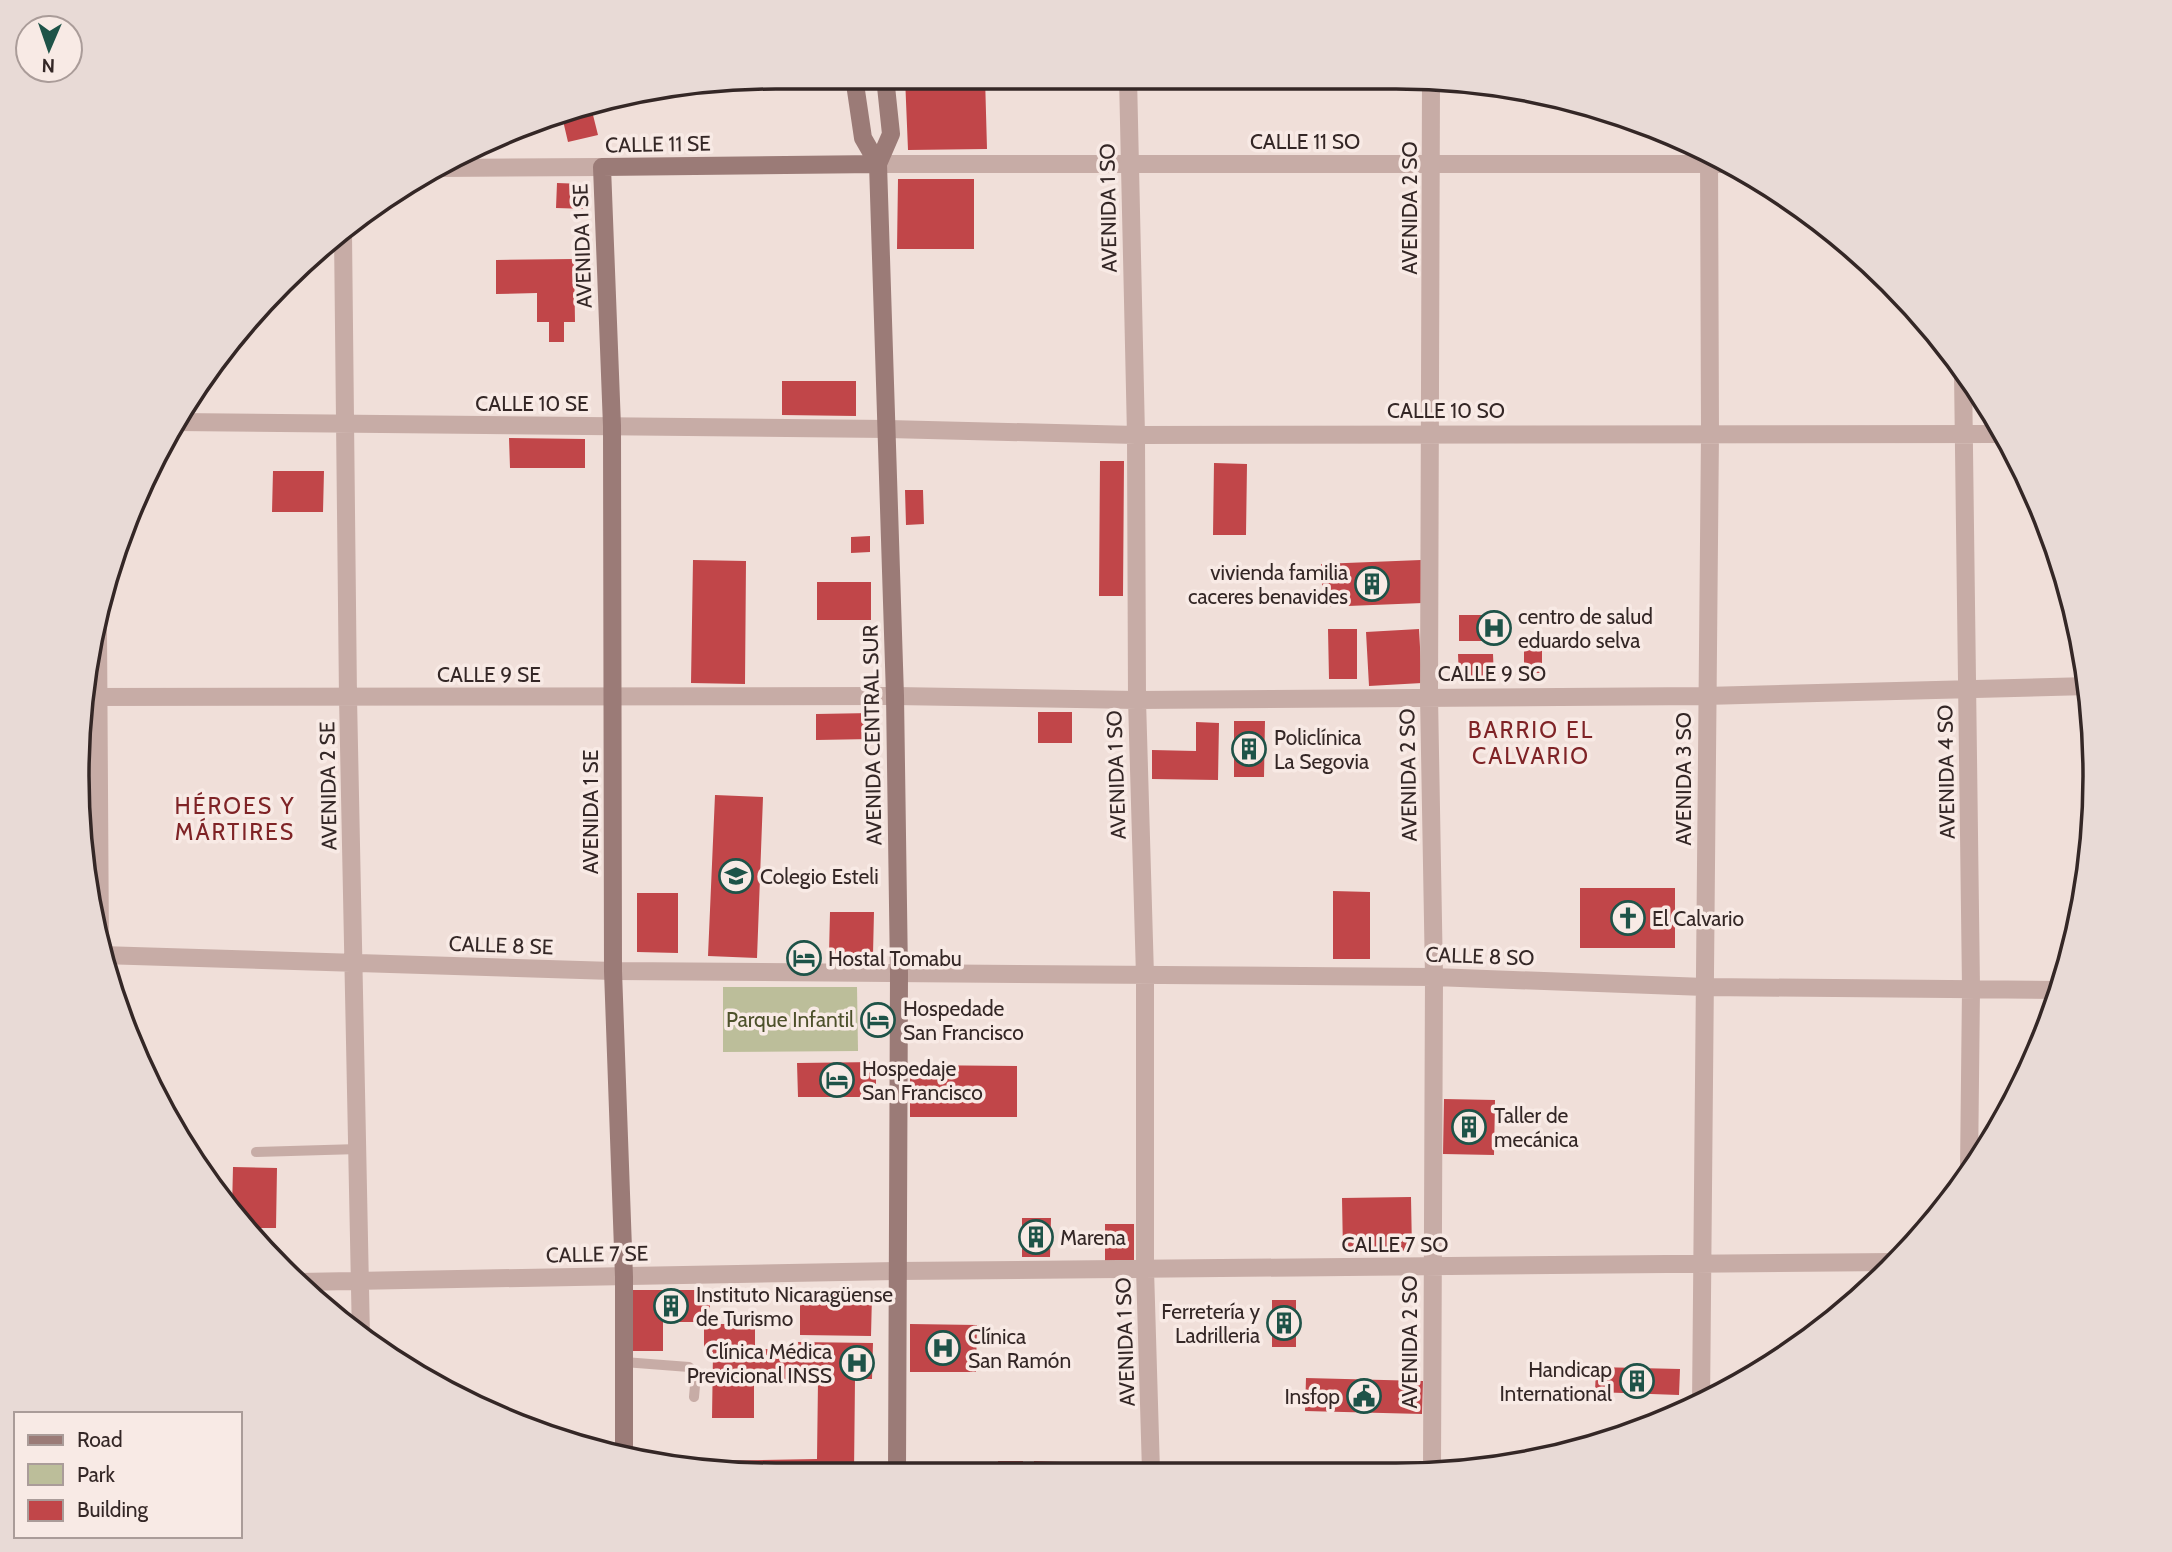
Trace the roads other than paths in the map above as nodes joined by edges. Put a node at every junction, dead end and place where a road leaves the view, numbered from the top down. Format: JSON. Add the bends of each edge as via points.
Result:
{"nodes":[{"id":1,"x":857,"y":89,"type":"edge"},
{"id":2,"x":886,"y":89,"type":"edge"},
{"id":3,"x":1128,"y":89,"type":"edge"},
{"id":4,"x":1431,"y":91,"type":"edge"},
{"id":5,"x":1698,"y":159,"type":"edge"},
{"id":6,"x":1129,"y":162,"type":"junction"},
{"id":7,"x":878,"y":164,"type":"junction"},
{"id":8,"x":1432,"y":164,"type":"junction"},
{"id":9,"x":1708,"y":164,"type":"edge"},
{"id":10,"x":602,"y":167,"type":"junction"},
{"id":11,"x":457,"y":168,"type":"edge"},
{"id":12,"x":343,"y":243,"type":"edge"},
{"id":13,"x":1963,"y":388,"type":"edge"},
{"id":14,"x":188,"y":422,"type":"edge"},
{"id":15,"x":345,"y":424,"type":"junction"},
{"id":16,"x":612,"y":426,"type":"junction"},
{"id":17,"x":888,"y":429,"type":"junction"},
{"id":18,"x":1432,"y":433,"type":"junction"},
{"id":19,"x":1710,"y":433,"type":"junction"},
{"id":20,"x":1991,"y":433,"type":"edge"},
{"id":21,"x":1963,"y":434,"type":"junction"},
{"id":22,"x":1136,"y":435,"type":"junction"},
{"id":23,"x":2077,"y":686,"type":"edge"},
{"id":24,"x":1968,"y":688,"type":"junction"},
{"id":25,"x":1705,"y":695,"type":"junction"},
{"id":26,"x":612,"y":696,"type":"junction"},
{"id":27,"x":895,"y":696,"type":"junction"},
{"id":28,"x":1429,"y":696,"type":"junction"},
{"id":29,"x":94,"y":697,"type":"edge"},
{"id":30,"x":348,"y":697,"type":"junction"},
{"id":31,"x":1137,"y":700,"type":"junction"},
{"id":32,"x":92,"y":721,"type":"edge"},
{"id":33,"x":97,"y":881,"type":"edge"},
{"id":34,"x":113,"y":954,"type":"edge"},
{"id":35,"x":355,"y":963,"type":"junction"},
{"id":36,"x":613,"y":971,"type":"junction"},
{"id":37,"x":899,"y":974,"type":"junction"},
{"id":38,"x":1145,"y":976,"type":"junction"},
{"id":39,"x":1434,"y":977,"type":"junction"},
{"id":40,"x":1706,"y":988,"type":"junction"},
{"id":41,"x":1971,"y":988,"type":"junction"},
{"id":42,"x":2048,"y":990,"type":"edge"},
{"id":43,"x":359,"y":1149,"type":"junction"},
{"id":44,"x":256,"y":1152,"type":"dead end"},
{"id":45,"x":1971,"y":1152,"type":"edge"},
{"id":46,"x":1882,"y":1262,"type":"edge"},
{"id":47,"x":1704,"y":1264,"type":"junction"},
{"id":48,"x":1432,"y":1266,"type":"junction"},
{"id":49,"x":1146,"y":1269,"type":"junction"},
{"id":50,"x":896,"y":1271,"type":"junction"},
{"id":51,"x":624,"y":1277,"type":"junction"},
{"id":52,"x":361,"y":1280,"type":"junction"},
{"id":53,"x":312,"y":1282,"type":"edge"},
{"id":54,"x":361,"y":1323,"type":"edge"},
{"id":55,"x":624,"y":1362,"type":"junction"},
{"id":56,"x":1701,"y":1391,"type":"edge"},
{"id":57,"x":694,"y":1397,"type":"dead end"},
{"id":58,"x":625,"y":1446,"type":"edge"},
{"id":59,"x":1432,"y":1461,"type":"edge"},
{"id":60,"x":897,"y":1463,"type":"edge"},
{"id":61,"x":1151,"y":1463,"type":"edge"}],
"edges":[{"from":1,"to":7,"type":"street","name":"AVENIDA CENTRAL SUR","via":[[863,138]]},
{"from":2,"to":7,"type":"street","name":"AVENIDA CENTRAL SUR","via":[[891,134]]},
{"from":3,"to":6,"type":"street","name":"AVENIDA 1 SO"},
{"from":4,"to":8,"type":"street","name":"AVENIDA 2 SO"},
{"from":5,"to":8,"type":"street","name":"CALLE 11 SO"},
{"from":6,"to":7,"type":"street","name":"CALLE 11 SO"},
{"from":6,"to":8,"type":"street","name":"CALLE 11 SO"},
{"from":6,"to":22,"type":"street","name":"AVENIDA 1 SO"},
{"from":7,"to":10,"type":"street","name":"CALLE 11 SE"},
{"from":7,"to":17,"type":"street","name":"AVENIDA CENTRAL SUR"},
{"from":8,"to":18,"type":"street","name":"AVENIDA 2 SO"},
{"from":9,"to":19,"type":"street","name":"AVENIDA 3 SO"},
{"from":10,"to":11,"type":"street","name":"CALLE 11 SE"},
{"from":10,"to":16,"type":"street","name":"AVENIDA 1 SE"},
{"from":12,"to":15,"type":"street","name":"AVENIDA 2 SE"},
{"from":13,"to":21,"type":"street","name":"AVENIDA 4 SO"},
{"from":14,"to":15,"type":"street","name":"CALLE 10 SE"},
{"from":15,"to":16,"type":"street","name":"CALLE 10 SE"},
{"from":15,"to":30,"type":"street","name":"AVENIDA 2 SE"},
{"from":16,"to":17,"type":"street","name":"CALLE 10 SE"},
{"from":16,"to":26,"type":"street","name":"AVENIDA 1 SE"},
{"from":17,"to":22,"type":"street","name":"CALLE 10 SO"},
{"from":17,"to":27,"type":"street","name":"AVENIDA CENTRAL SUR"},
{"from":18,"to":19,"type":"street","name":"CALLE 10 SO"},
{"from":18,"to":22,"type":"street","name":"CALLE 10 SO"},
{"from":18,"to":28,"type":"street","name":"AVENIDA 2 SO"},
{"from":19,"to":21,"type":"street","name":"CALLE 10 SO"},
{"from":19,"to":25,"type":"street","name":"AVENIDA 3 SO"},
{"from":20,"to":21,"type":"street","name":"CALLE 10 SO"},
{"from":21,"to":24,"type":"street","name":"AVENIDA 4 SO"},
{"from":22,"to":31,"type":"street","name":"AVENIDA 1 SO"},
{"from":23,"to":24,"type":"street","name":"CALLE 9 SO"},
{"from":24,"to":25,"type":"street","name":"CALLE 9 SO"},
{"from":24,"to":41,"type":"street","name":"AVENIDA 4 SO"},
{"from":25,"to":28,"type":"street","name":"CALLE 9 SO"},
{"from":25,"to":40,"type":"street","name":"AVENIDA 3 SO"},
{"from":26,"to":27,"type":"street","name":"CALLE 9 SE"},
{"from":26,"to":30,"type":"street","name":"CALLE 9 SE"},
{"from":26,"to":36,"type":"street","name":"AVENIDA 1 SE"},
{"from":27,"to":31,"type":"street","name":"CALLE 9 SO"},
{"from":27,"to":37,"type":"street","name":"AVENIDA CENTRAL SUR"},
{"from":28,"to":31,"type":"street","name":"CALLE 9 SO"},
{"from":28,"to":39,"type":"street","name":"AVENIDA 2 SO"},
{"from":29,"to":30,"type":"street","name":"CALLE 9 SE"},
{"from":30,"to":35,"type":"street","name":"AVENIDA 2 SE"},
{"from":31,"to":38,"type":"street","name":"AVENIDA 1 SO"},
{"from":32,"to":33,"type":"street"},
{"from":34,"to":35,"type":"street","name":"CALLE 8 SE"},
{"from":35,"to":36,"type":"street","name":"CALLE 8 SE"},
{"from":35,"to":43,"type":"street","name":"AVENIDA 2 SE"},
{"from":36,"to":37,"type":"street","name":"CALLE 8 SE"},
{"from":36,"to":51,"type":"street","name":"AVENIDA 1 SE"},
{"from":37,"to":38,"type":"street","name":"CALLE 8 SO"},
{"from":37,"to":50,"type":"street","name":"AVENIDA CENTRAL SUR"},
{"from":38,"to":39,"type":"street","name":"CALLE 8 SO"},
{"from":38,"to":49,"type":"street","name":"AVENIDA 1 SO"},
{"from":39,"to":40,"type":"street","name":"CALLE 8 SO"},
{"from":39,"to":48,"type":"street","name":"AVENIDA 2 SO"},
{"from":40,"to":41,"type":"street","name":"CALLE 8 SO"},
{"from":40,"to":47,"type":"street","name":"AVENIDA 3 SO"},
{"from":41,"to":42,"type":"street","name":"CALLE 8 SO"},
{"from":41,"to":45,"type":"street","name":"AVENIDA 4 SO"},
{"from":43,"to":44,"type":"lane"},
{"from":43,"to":52,"type":"street","name":"AVENIDA 2 SE"},
{"from":46,"to":47,"type":"street","name":"CALLE 7 SO"},
{"from":47,"to":48,"type":"street","name":"CALLE 7 SO"},
{"from":47,"to":56,"type":"street","name":"AVENIDA 3 SO"},
{"from":48,"to":49,"type":"street","name":"CALLE 7 SO"},
{"from":48,"to":59,"type":"street","name":"AVENIDA 2 SO"},
{"from":49,"to":50,"type":"street","name":"CALLE 7 SO"},
{"from":49,"to":61,"type":"street","name":"AVENIDA 1 SO"},
{"from":50,"to":51,"type":"street","name":"CALLE 7 SE"},
{"from":50,"to":60,"type":"street","name":"AVENIDA CENTRAL SUR"},
{"from":51,"to":52,"type":"street","name":"CALLE 7 SE"},
{"from":51,"to":55,"type":"street","name":"AVENIDA 1 SE"},
{"from":52,"to":53,"type":"street","name":"CALLE 7 SE"},
{"from":52,"to":54,"type":"street","name":"AVENIDA 2 SE"},
{"from":55,"to":57,"type":"lane","via":[[689,1367],[695,1374]]},
{"from":55,"to":58,"type":"street","name":"AVENIDA 1 SE"}]}
